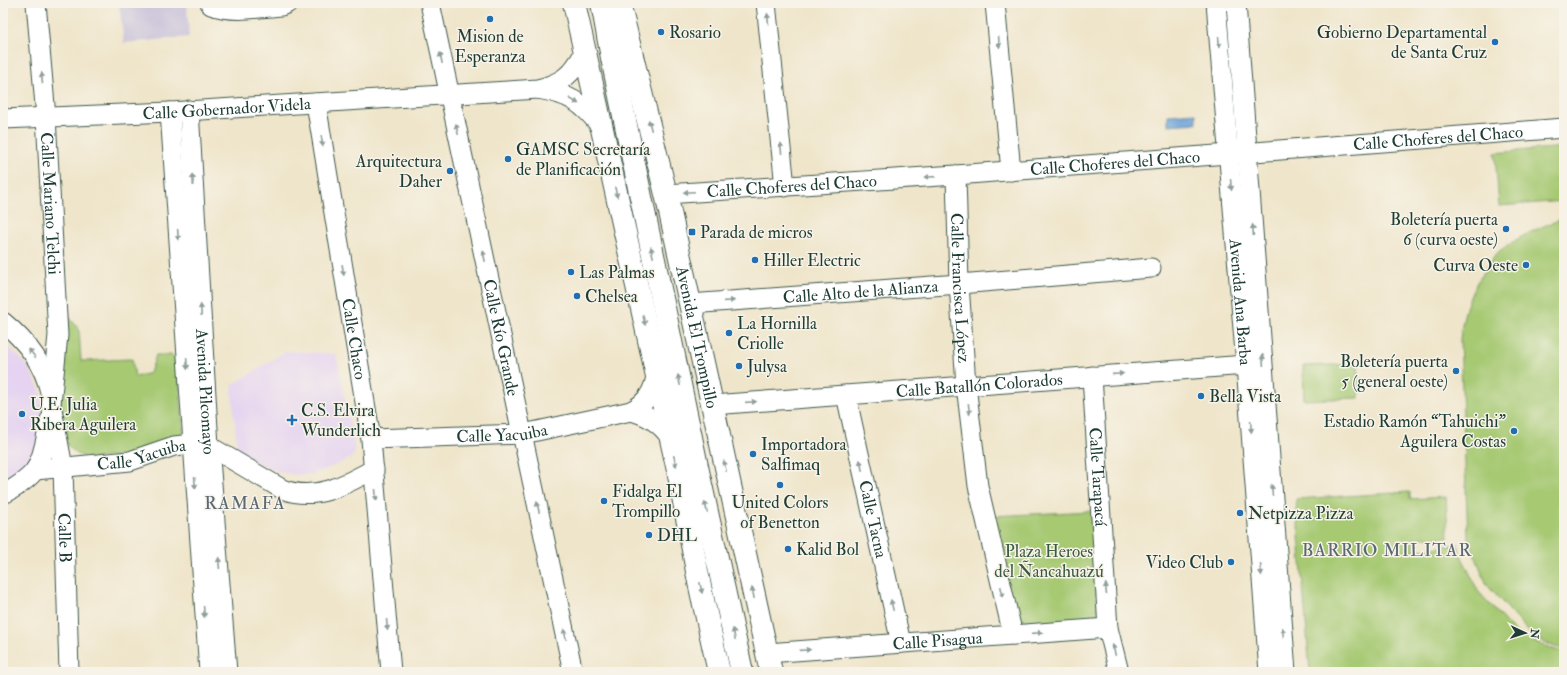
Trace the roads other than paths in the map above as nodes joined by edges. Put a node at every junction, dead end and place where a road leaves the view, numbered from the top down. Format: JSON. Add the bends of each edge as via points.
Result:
{"nodes":[{"id":1,"x":36,"y":3,"type":"edge"},
{"id":2,"x":210,"y":3,"type":"edge"},
{"id":3,"x":288,"y":3,"type":"edge"},
{"id":4,"x":430,"y":3,"type":"edge"},
{"id":5,"x":574,"y":3,"type":"edge"},
{"id":6,"x":584,"y":3,"type":"edge"},
{"id":7,"x":602,"y":3,"type":"edge"},
{"id":8,"x":619,"y":3,"type":"edge"},
{"id":9,"x":637,"y":3,"type":"edge"},
{"id":10,"x":766,"y":3,"type":"edge"},
{"id":11,"x":995,"y":3,"type":"edge"},
{"id":12,"x":1216,"y":3,"type":"edge"},
{"id":13,"x":1236,"y":3,"type":"edge"},
{"id":14,"x":579,"y":29,"type":"junction"},
{"id":15,"x":625,"y":30,"type":"junction"},
{"id":16,"x":584,"y":53,"type":"junction"},
{"id":17,"x":538,"y":89,"type":"junction"},
{"id":18,"x":450,"y":96,"type":"junction"},
{"id":19,"x":316,"y":103,"type":"junction"},
{"id":20,"x":189,"y":110,"type":"junction"},
{"id":21,"x":170,"y":112,"type":"junction"},
{"id":22,"x":46,"y":117,"type":"junction"},
{"id":23,"x":3,"y":119,"type":"edge"},
{"id":24,"x":601,"y":127,"type":"junction"},
{"id":25,"x":1564,"y":128,"type":"edge"},
{"id":26,"x":1248,"y":153,"type":"junction"},
{"id":27,"x":1228,"y":154,"type":"junction"},
{"id":28,"x":1011,"y":171,"type":"junction"},
{"id":29,"x":956,"y":175,"type":"junction"},
{"id":30,"x":786,"y":187,"type":"junction"},
{"id":31,"x":666,"y":194,"type":"junction"},
{"id":32,"x":1151,"y":268,"type":"dead end"},
{"id":33,"x":959,"y":284,"type":"junction"},
{"id":34,"x":690,"y":304,"type":"junction"},
{"id":35,"x":3,"y":322,"type":"edge"},
{"id":36,"x":699,"y":351,"type":"junction"},
{"id":37,"x":656,"y":375,"type":"junction"},
{"id":38,"x":1252,"y":375,"type":"junction"},
{"id":39,"x":1092,"y":376,"type":"junction"},
{"id":40,"x":966,"y":385,"type":"junction"},
{"id":41,"x":846,"y":395,"type":"junction"},
{"id":42,"x":51,"y":404,"type":"junction"},
{"id":43,"x":712,"y":405,"type":"junction"},
{"id":44,"x":631,"y":411,"type":"junction"},
{"id":45,"x":523,"y":434,"type":"junction"},
{"id":46,"x":670,"y":437,"type":"junction"},
{"id":47,"x":371,"y":439,"type":"junction"},
{"id":48,"x":201,"y":445,"type":"junction"},
{"id":49,"x":62,"y":467,"type":"junction"},
{"id":50,"x":374,"y":469,"type":"junction"},
{"id":51,"x":35,"y":470,"type":"junction"},
{"id":52,"x":698,"y":470,"type":"junction"},
{"id":53,"x":3,"y":494,"type":"edge"},
{"id":54,"x":1267,"y":537,"type":"junction"},
{"id":55,"x":1108,"y":628,"type":"junction"},
{"id":56,"x":1013,"y":635,"type":"junction"},
{"id":57,"x":901,"y":643,"type":"junction"},
{"id":58,"x":769,"y":662,"type":"edge"},
{"id":59,"x":69,"y":672,"type":"edge"},
{"id":60,"x":209,"y":672,"type":"edge"},
{"id":61,"x":227,"y":672,"type":"edge"},
{"id":62,"x":391,"y":672,"type":"edge"},
{"id":63,"x":573,"y":672,"type":"edge"},
{"id":64,"x":719,"y":672,"type":"edge"},
{"id":65,"x":742,"y":672,"type":"edge"},
{"id":66,"x":1119,"y":672,"type":"edge"},
{"id":67,"x":1269,"y":672,"type":"edge"},
{"id":68,"x":1286,"y":672,"type":"edge"}],
"edges":[{"from":22,"to":1,"type":"street","name":"Calle Mariano Telchi","one_way":true},
{"from":2,"to":3,"type":"street","via":[[223,9],[235,10],[281,6]]},
{"from":18,"to":4,"type":"street","name":"Calle Río Grande","one_way":true},
{"from":5,"to":14,"type":"main road"},
{"from":6,"to":14,"type":"main road"},
{"from":52,"to":7,"type":"main road","name":"Avenida El Trompillo","one_way":true},
{"from":8,"to":15,"type":"main road","name":"Avenida El Trompillo"},
{"from":9,"to":15,"type":"main road"},
{"from":30,"to":10,"type":"street","one_way":true},
{"from":11,"to":28,"type":"street","one_way":true},
{"from":12,"to":27,"type":"street","name":"Avenida Ana Barba","one_way":true},
{"from":13,"to":26,"type":"street","name":"Avenida Ana Barba"},
{"from":14,"to":16,"type":"main road"},
{"from":31,"to":15,"type":"main road","name":"Avenida El Trompillo","one_way":true},
{"from":16,"to":17,"type":"street","via":[[566,78],[553,86]]},
{"from":16,"to":24,"type":"main road"},
{"from":17,"to":18,"type":"street","name":"Calle Gobernador Videla"},
{"from":17,"to":24,"type":"street","one_way":true,"via":[[557,92],[574,100],[590,112]]},
{"from":18,"to":19,"type":"street","name":"Calle Gobernador Videla"},
{"from":45,"to":18,"type":"street","name":"Calle Río Grande","one_way":true},
{"from":19,"to":20,"type":"street","name":"Calle Gobernador Videla"},
{"from":19,"to":47,"type":"street","name":"Calle Chaco","one_way":true},
{"from":20,"to":21,"type":"street","name":"Calle Gobernador Videla"},
{"from":48,"to":20,"type":"street","name":"Avenida Pilcomayo","one_way":true},
{"from":21,"to":22,"type":"street","name":"Calle Gobernador Videla"},
{"from":21,"to":48,"type":"street","name":"Avenida Pilcomayo","one_way":true},
{"from":22,"to":23,"type":"street","name":"Calle Gobernador Videla"},
{"from":22,"to":42,"type":"street","name":"Calle Mariano Telchi","via":[[58,335]]},
{"from":24,"to":37,"type":"main road","one_way":true},
{"from":25,"to":26,"type":"street","name":"Calle Choferes del Chaco"},
{"from":26,"to":27,"type":"street","name":"Calle Choferes del Chaco"},
{"from":38,"to":26,"type":"street","name":"Avenida Ana Barba","one_way":true},
{"from":27,"to":28,"type":"street","name":"Calle Choferes del Chaco"},
{"from":27,"to":38,"type":"street","name":"Avenida Ana Barba","one_way":true},
{"from":28,"to":29,"type":"street","name":"Calle Choferes del Chaco"},
{"from":29,"to":30,"type":"street","name":"Calle Choferes del Chaco","one_way":true},
{"from":29,"to":33,"type":"street","name":"Calle Francisca López"},
{"from":30,"to":31,"type":"street","name":"Calle Choferes del Chaco","one_way":true},
{"from":31,"to":34,"type":"main road","name":"Avenida El Trompillo"},
{"from":32,"to":33,"type":"street","name":"Calle Alto de la Alianza"},
{"from":34,"to":33,"type":"street","name":"Calle Alto de la Alianza","one_way":true},
{"from":33,"to":40,"type":"street","name":"Calle Francisca López"},
{"from":34,"to":36,"type":"main road","name":"Avenida El Trompillo"},
{"from":42,"to":35,"type":"street","one_way":true,"via":[[48,379],[36,358]]},
{"from":36,"to":43,"type":"main road","name":"Avenida El Trompillo"},
{"from":36,"to":52,"type":"main road"},
{"from":37,"to":44,"type":"street","name":"Calle Yacuiba","via":[[655,384],[646,400]]},
{"from":37,"to":46,"type":"main road"},
{"from":39,"to":38,"type":"street","name":"Calle Batallón Colorados","one_way":true},
{"from":38,"to":54,"type":"street","name":"Avenida Ana Barba"},
{"from":39,"to":40,"type":"street","name":"Calle Batallón Colorados"},
{"from":55,"to":39,"type":"street","name":"Calle Tarapacá","one_way":true},
{"from":40,"to":41,"type":"street","name":"Calle Batallón Colorados"},
{"from":40,"to":56,"type":"street","name":"Calle Francisca López","one_way":true,"via":[[978,486]]},
{"from":43,"to":41,"type":"street","name":"Calle Batallón Colorados","one_way":true},
{"from":57,"to":41,"type":"street","name":"Calle Tacna","one_way":true},
{"from":42,"to":49,"type":"street","name":"Calle B"},
{"from":42,"to":51,"type":"street","via":[[45,444]]},
{"from":58,"to":43,"type":"main road","name":"Avenida El Trompillo","one_way":true},
{"from":44,"to":45,"type":"street","name":"Calle Yacuiba"},
{"from":44,"to":46,"type":"street","name":"Calle Yacuiba","via":[[650,417]]},
{"from":45,"to":47,"type":"street","name":"Calle Yacuiba"},
{"from":63,"to":45,"type":"street","name":"Calle Río Grande","one_way":true},
{"from":46,"to":64,"type":"main road","one_way":true},
{"from":47,"to":50,"type":"street","name":"Calle Chaco"},
{"from":48,"to":49,"type":"street","name":"Calle Yacuiba","via":[[174,446],[130,461]]},
{"from":48,"to":50,"type":"street","name":"Calle Yacuiba","via":[[294,494],[333,490]]},
{"from":48,"to":60,"type":"street","name":"Avenida Pilcomayo","one_way":true},
{"from":61,"to":48,"type":"street","name":"Avenida Pilcomayo","one_way":true},
{"from":49,"to":51,"type":"street","name":"Calle Yacuiba"},
{"from":49,"to":59,"type":"street","name":"Calle B"},
{"from":50,"to":62,"type":"street","name":"Calle Chaco","one_way":true},
{"from":51,"to":53,"type":"street","via":[[13,490]]},
{"from":65,"to":52,"type":"main road","name":"Avenida El Trompillo","one_way":true},
{"from":54,"to":67,"type":"street","name":"Avenida Ana Barba","one_way":true},
{"from":68,"to":54,"type":"street","name":"Avenida Ana Barba","one_way":true},
{"from":56,"to":55,"type":"street","name":"Calle Pisagua","one_way":true},
{"from":66,"to":55,"type":"street","name":"Calle Tarapacá","one_way":true},
{"from":56,"to":57,"type":"street","name":"Calle Pisagua"},
{"from":58,"to":57,"type":"street","name":"Calle Pisagua","one_way":true}]}
